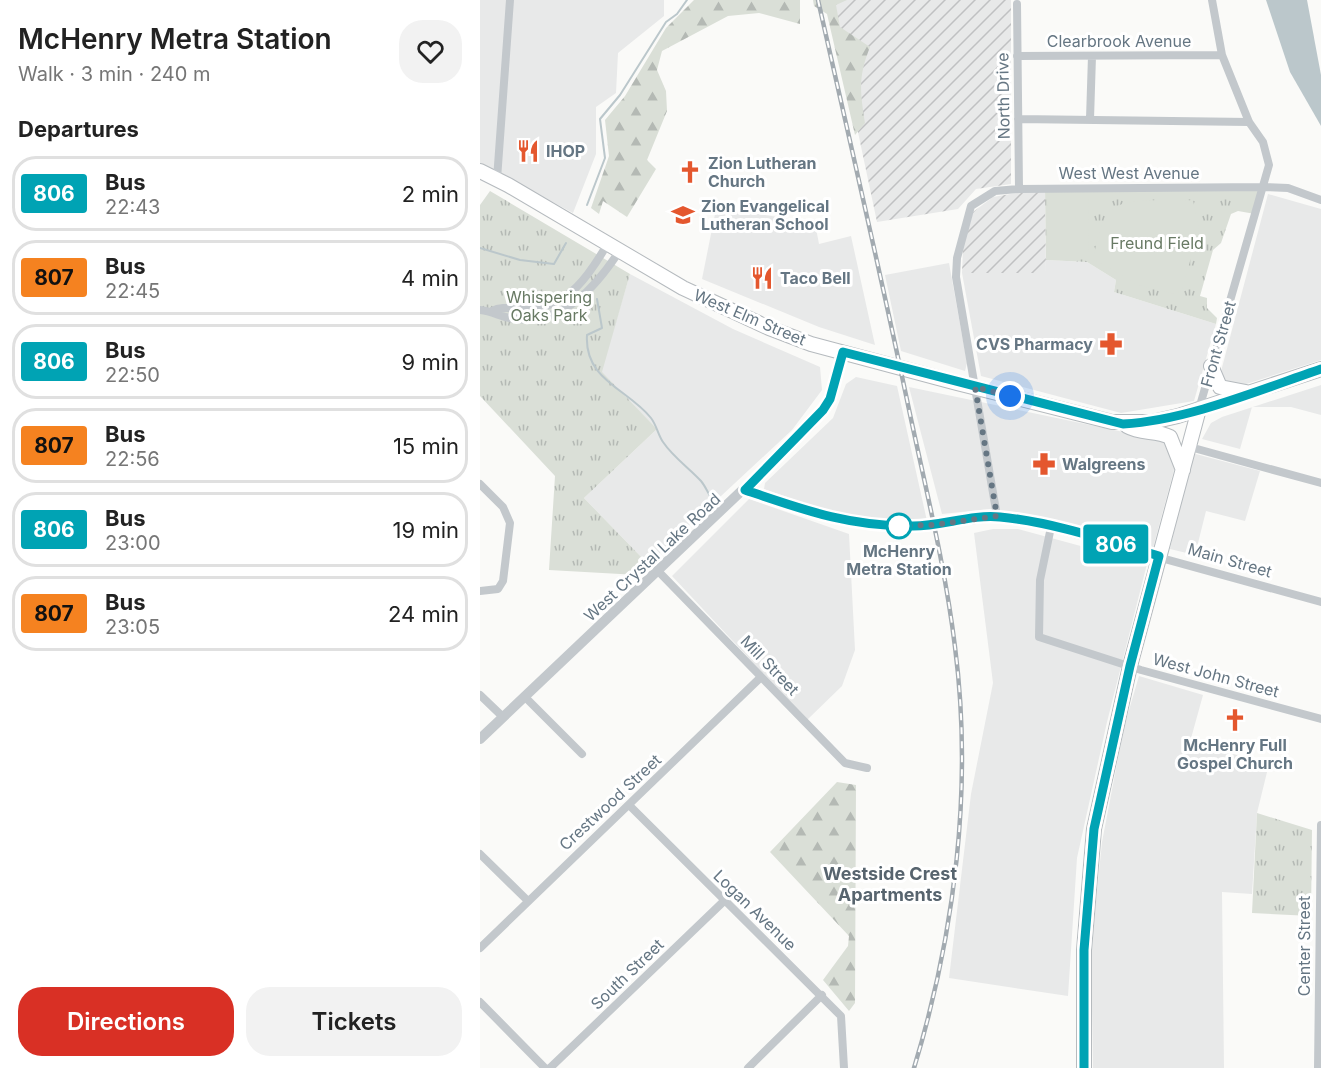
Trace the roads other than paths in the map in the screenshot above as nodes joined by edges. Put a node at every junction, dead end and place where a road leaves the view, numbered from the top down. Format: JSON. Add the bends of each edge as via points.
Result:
{"nodes":[{"id":1,"x":510,"y":0,"type":"edge"},
{"id":2,"x":1212,"y":0,"type":"edge"},
{"id":3,"x":1017,"y":4,"type":"dead end"},
{"id":4,"x":1222,"y":55,"type":"junction"},
{"id":5,"x":1017,"y":56,"type":"junction"},
{"id":6,"x":1092,"y":56,"type":"junction"},
{"id":7,"x":1018,"y":119,"type":"junction"},
{"id":8,"x":1090,"y":120,"type":"junction"},
{"id":9,"x":1249,"y":122,"type":"junction"},
{"id":10,"x":480,"y":171,"type":"edge"},
{"id":11,"x":497,"y":179,"type":"junction"},
{"id":12,"x":1263,"y":187,"type":"junction"},
{"id":13,"x":1019,"y":189,"type":"junction"},
{"id":14,"x":1321,"y":200,"type":"edge"},
{"id":15,"x":614,"y":247,"type":"junction"},
{"id":16,"x":480,"y":310,"type":"edge"},
{"id":17,"x":492,"y":311,"type":"junction"},
{"id":18,"x":843,"y":352,"type":"junction"},
{"id":19,"x":1211,"y":366,"type":"junction"},
{"id":20,"x":1321,"y":369,"type":"edge"},
{"id":21,"x":975,"y":387,"type":"junction"},
{"id":22,"x":1248,"y":393,"type":"junction"},
{"id":23,"x":1199,"y":409,"type":"junction"},
{"id":24,"x":1123,"y":424,"type":"junction"},
{"id":25,"x":1190,"y":447,"type":"junction"},
{"id":26,"x":1183,"y":470,"type":"junction"},
{"id":27,"x":1321,"y":483,"type":"edge"},
{"id":28,"x":480,"y":484,"type":"edge"},
{"id":29,"x":745,"y":490,"type":"junction"},
{"id":30,"x":997,"y":516,"type":"junction"},
{"id":31,"x":1051,"y":527,"type":"junction"},
{"id":32,"x":1159,"y":556,"type":"junction"},
{"id":33,"x":658,"y":571,"type":"junction"},
{"id":34,"x":480,"y":591,"type":"edge"},
{"id":35,"x":1321,"y":602,"type":"edge"},
{"id":36,"x":1130,"y":666,"type":"junction"},
{"id":37,"x":760,"y":678,"type":"junction"},
{"id":38,"x":480,"y":695,"type":"edge"},
{"id":39,"x":525,"y":697,"type":"junction"},
{"id":40,"x":503,"y":717,"type":"junction"},
{"id":41,"x":1321,"y":719,"type":"edge"},
{"id":42,"x":480,"y":739,"type":"edge"},
{"id":43,"x":582,"y":754,"type":"dead end"},
{"id":44,"x":867,"y":768,"type":"dead end"},
{"id":45,"x":629,"y":805,"type":"junction"},
{"id":46,"x":1321,"y":825,"type":"edge"},
{"id":47,"x":1321,"y":837,"type":"edge"},
{"id":48,"x":480,"y":854,"type":"edge"},
{"id":49,"x":527,"y":900,"type":"junction"},
{"id":50,"x":724,"y":901,"type":"junction"},
{"id":51,"x":480,"y":948,"type":"edge"},
{"id":52,"x":822,"y":995,"type":"junction"},
{"id":53,"x":480,"y":1002,"type":"edge"},
{"id":54,"x":544,"y":1068,"type":"edge"},
{"id":55,"x":550,"y":1068,"type":"edge"},
{"id":56,"x":748,"y":1068,"type":"edge"},
{"id":57,"x":844,"y":1068,"type":"edge"},
{"id":58,"x":1084,"y":1068,"type":"edge"},
{"id":59,"x":1318,"y":1068,"type":"edge"}],
"edges":[{"from":1,"to":11,"type":"street"},
{"from":2,"to":4,"type":"street","name":"Front Street"},
{"from":3,"to":5,"type":"street","name":"North Drive"},
{"from":4,"to":6,"type":"street","name":"Clearbrook Avenue"},
{"from":4,"to":9,"type":"street","name":"Front Street"},
{"from":5,"to":6,"type":"street","name":"Clearbrook Avenue"},
{"from":5,"to":7,"type":"street","name":"North Drive"},
{"from":6,"to":8,"type":"street"},
{"from":7,"to":8,"type":"street"},
{"from":7,"to":13,"type":"street","name":"North Drive"},
{"from":8,"to":9,"type":"street"},
{"from":9,"to":12,"type":"street","name":"Front Street","via":[[1263,142],[1269,165]]},
{"from":10,"to":11,"type":"main road","name":"West Elm Street"},
{"from":11,"to":15,"type":"main road","name":"West Elm Street"},
{"from":12,"to":13,"type":"street","name":"West West Avenue"},
{"from":12,"to":14,"type":"street","name":"West West Avenue","via":[[1288,188]]},
{"from":12,"to":19,"type":"street","name":"Front Street"},
{"from":13,"to":21,"type":"street","name":"West West Avenue","via":[[995,190],[971,206],[957,258],[956,277]]},
{"from":15,"to":17,"type":"street","via":[[589,276],[560,299],[539,308],[499,307]]},
{"from":15,"to":17,"type":"street","via":[[592,289],[560,311],[527,320],[497,316]]},
{"from":15,"to":18,"type":"main road","name":"West Elm Street","via":[[738,315],[811,344]]},
{"from":16,"to":17,"type":"street"},
{"from":18,"to":21,"type":"main road","name":"West Elm Street"},
{"from":18,"to":29,"type":"street","name":"West Crystal Lake Road","via":[[830,399],[823,410]]},
{"from":19,"to":22,"type":"main road","via":[[1220,387]]},
{"from":19,"to":23,"type":"street","name":"Front Street"},
{"from":20,"to":22,"type":"main road","name":"West Elm Street"},
{"from":21,"to":24,"type":"main road","name":"West Elm Street"},
{"from":21,"to":30,"type":"street"},
{"from":22,"to":23,"type":"main road","name":"West Elm Street"},
{"from":23,"to":24,"type":"main road","name":"West Elm Street","via":[[1152,422]]},
{"from":23,"to":25,"type":"main road","name":"Front Street"},
{"from":24,"to":26,"type":"main road","via":[[1137,431],[1170,437]]},
{"from":25,"to":26,"type":"main road","name":"Front Street"},
{"from":25,"to":27,"type":"street"},
{"from":26,"to":32,"type":"main road","name":"Front Street"},
{"from":28,"to":34,"type":"street","via":[[503,507],[510,523],[503,581],[498,589]]},
{"from":29,"to":30,"type":"street","name":"Main Street","via":[[862,525],[914,526]]},
{"from":29,"to":33,"type":"street","name":"West Crystal Lake Road"},
{"from":30,"to":31,"type":"street","name":"Main Street"},
{"from":31,"to":32,"type":"street","name":"Main Street"},
{"from":31,"to":36,"type":"street","name":"West John Street","via":[[1040,580],[1039,637]]},
{"from":32,"to":35,"type":"street","name":"Main Street"},
{"from":32,"to":36,"type":"main road","name":"Front Street"},
{"from":33,"to":37,"type":"street","name":"Mill Street"},
{"from":33,"to":39,"type":"street","name":"West Crystal Lake Road"},
{"from":36,"to":41,"type":"street","name":"West John Street"},
{"from":36,"to":58,"type":"main road","name":"Front Street","via":[[1094,829],[1084,950]]},
{"from":37,"to":44,"type":"street","name":"Mill Street","via":[[845,763]]},
{"from":37,"to":45,"type":"street","name":"Crestwood Street"},
{"from":38,"to":40,"type":"street"},
{"from":39,"to":40,"type":"street","name":"West Crystal Lake Road"},
{"from":39,"to":43,"type":"street"},
{"from":40,"to":42,"type":"street","name":"West Crystal Lake Road"},
{"from":45,"to":49,"type":"street","name":"Crestwood Street"},
{"from":45,"to":50,"type":"street","name":"Logan Avenue"},
{"from":46,"to":47,"type":"street","name":"Center Street"},
{"from":47,"to":59,"type":"street","name":"Center Street"},
{"from":48,"to":49,"type":"street"},
{"from":49,"to":51,"type":"street","name":"Crestwood Street"},
{"from":50,"to":52,"type":"street","name":"Logan Avenue"},
{"from":50,"to":55,"type":"street","name":"South Street"},
{"from":52,"to":56,"type":"street"},
{"from":52,"to":57,"type":"street","name":"Logan Avenue","via":[[841,1017]]},
{"from":53,"to":54,"type":"street"}]}
